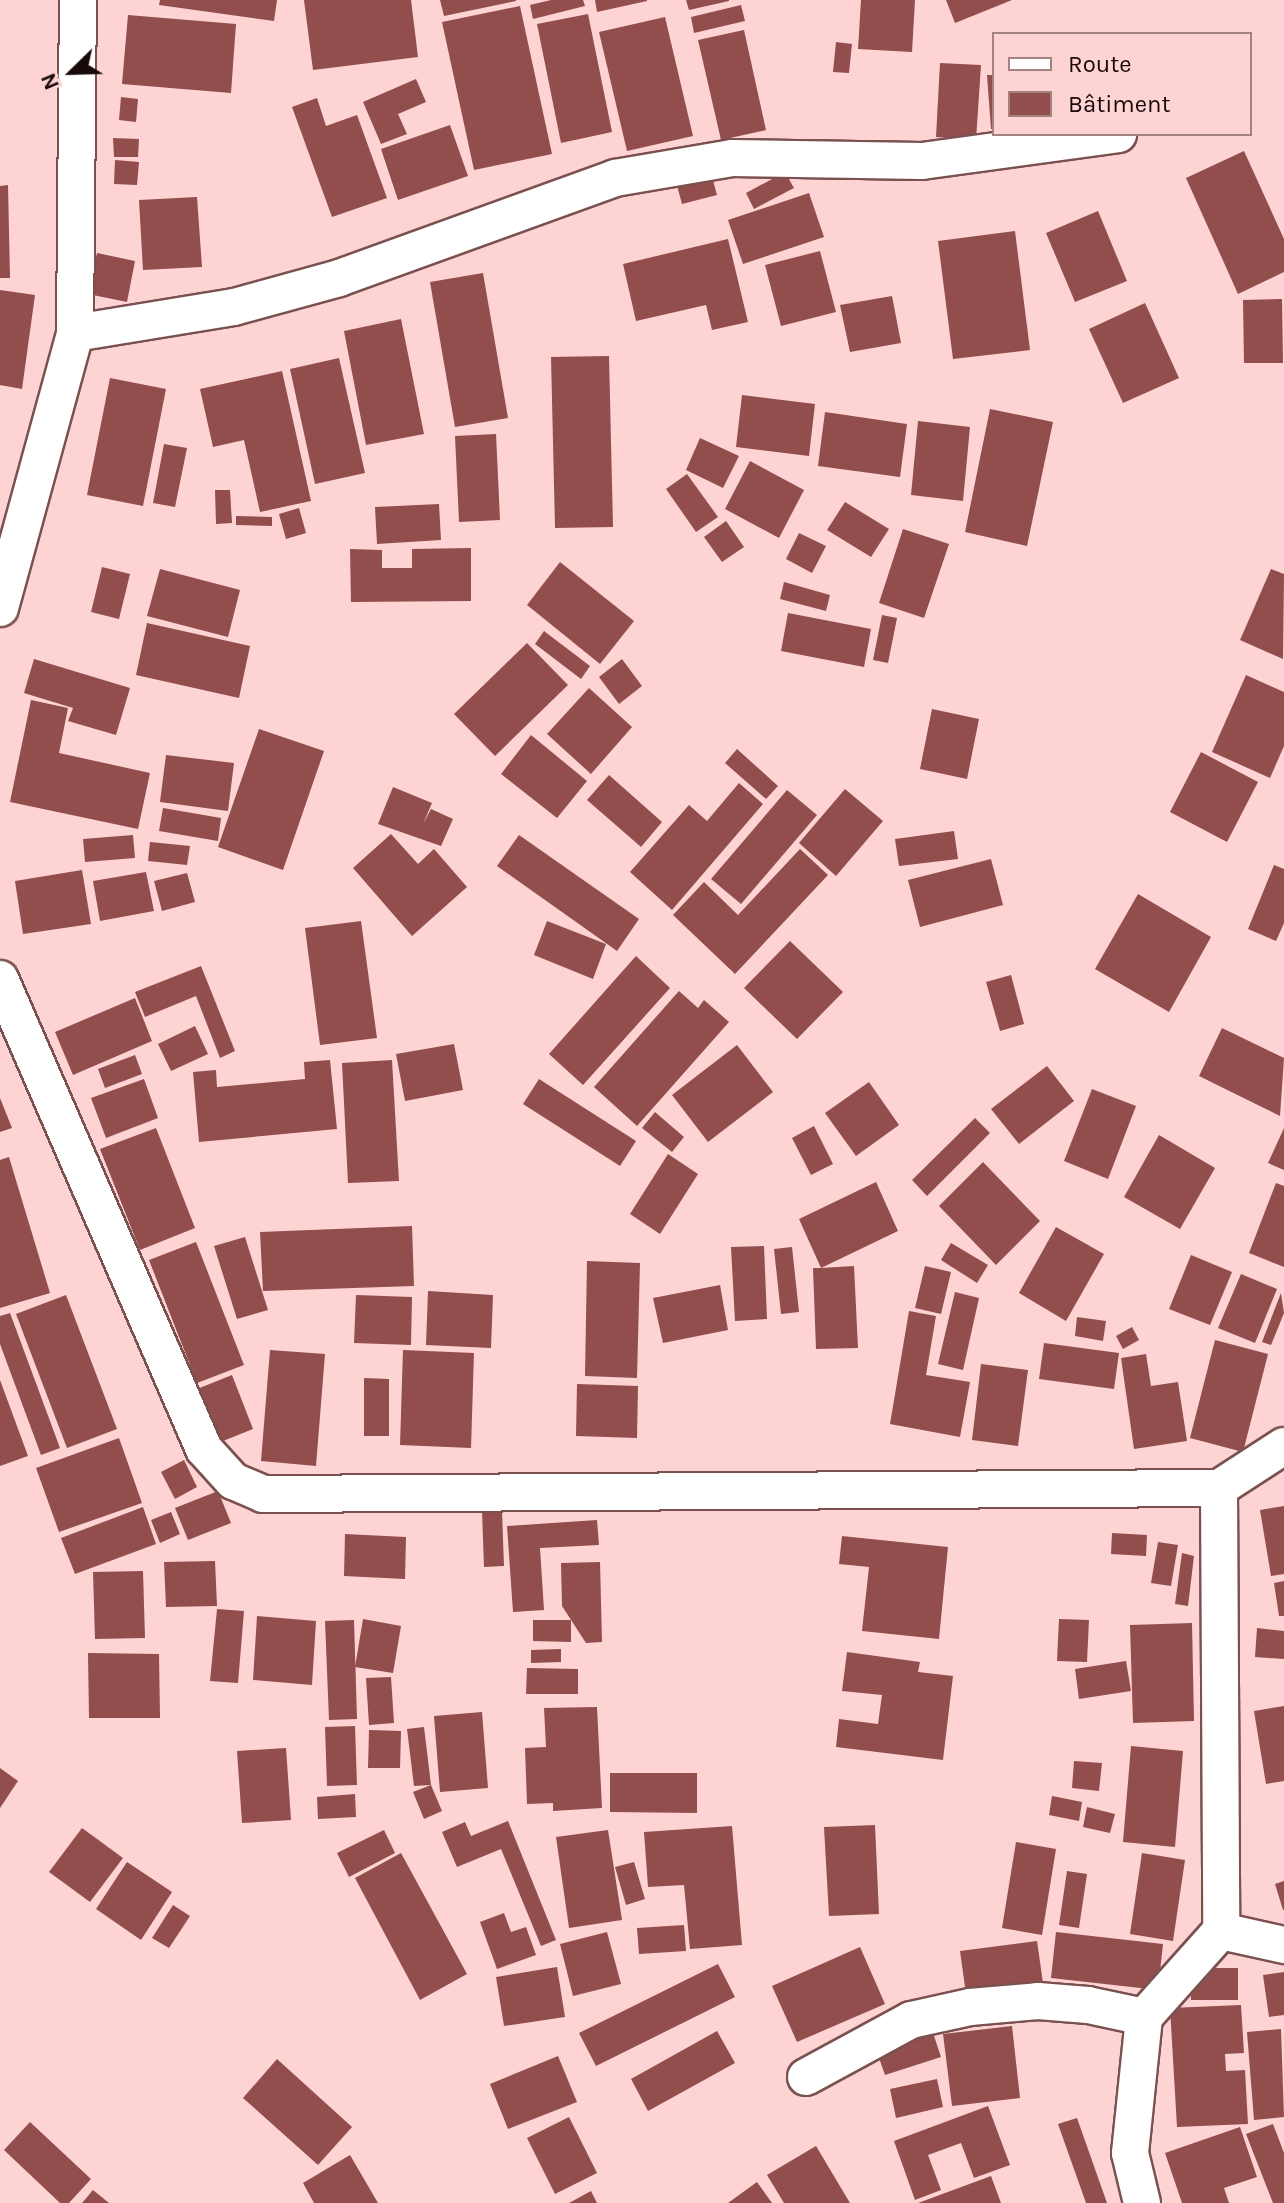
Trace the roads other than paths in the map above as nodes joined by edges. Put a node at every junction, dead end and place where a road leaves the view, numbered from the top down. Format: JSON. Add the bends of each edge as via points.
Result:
{"nodes":[{"id":1,"x":78,"y":0,"type":"edge"},
{"id":2,"x":1103,"y":136,"type":"edge"},
{"id":3,"x":75,"y":333,"type":"junction"},
{"id":4,"x":0,"y":608,"type":"edge"},
{"id":5,"x":0,"y":979,"type":"edge"},
{"id":6,"x":1284,"y":1446,"type":"edge"},
{"id":7,"x":1219,"y":1488,"type":"junction"},
{"id":8,"x":1221,"y":1931,"type":"junction"},
{"id":9,"x":1284,"y":1945,"type":"edge"},
{"id":10,"x":1144,"y":2017,"type":"junction"},
{"id":11,"x":806,"y":2077,"type":"dead end"},
{"id":12,"x":1142,"y":2203,"type":"edge"}],
"edges":[{"from":1,"to":3,"type":"street"},
{"from":2,"to":3,"type":"street","via":[[922,161],[732,158],[615,178],[339,278],[234,307]]},
{"from":3,"to":4,"type":"street"},
{"from":5,"to":7,"type":"street","via":[[204,1449],[233,1481],[263,1494]]},
{"from":6,"to":7,"type":"street"},
{"from":7,"to":8,"type":"street"},
{"from":8,"to":9,"type":"street"},
{"from":8,"to":10,"type":"street"},
{"from":10,"to":11,"type":"street","via":[[1038,2001],[970,2007],[911,2020]]},
{"from":10,"to":12,"type":"street","via":[[1130,2153]]}]}
